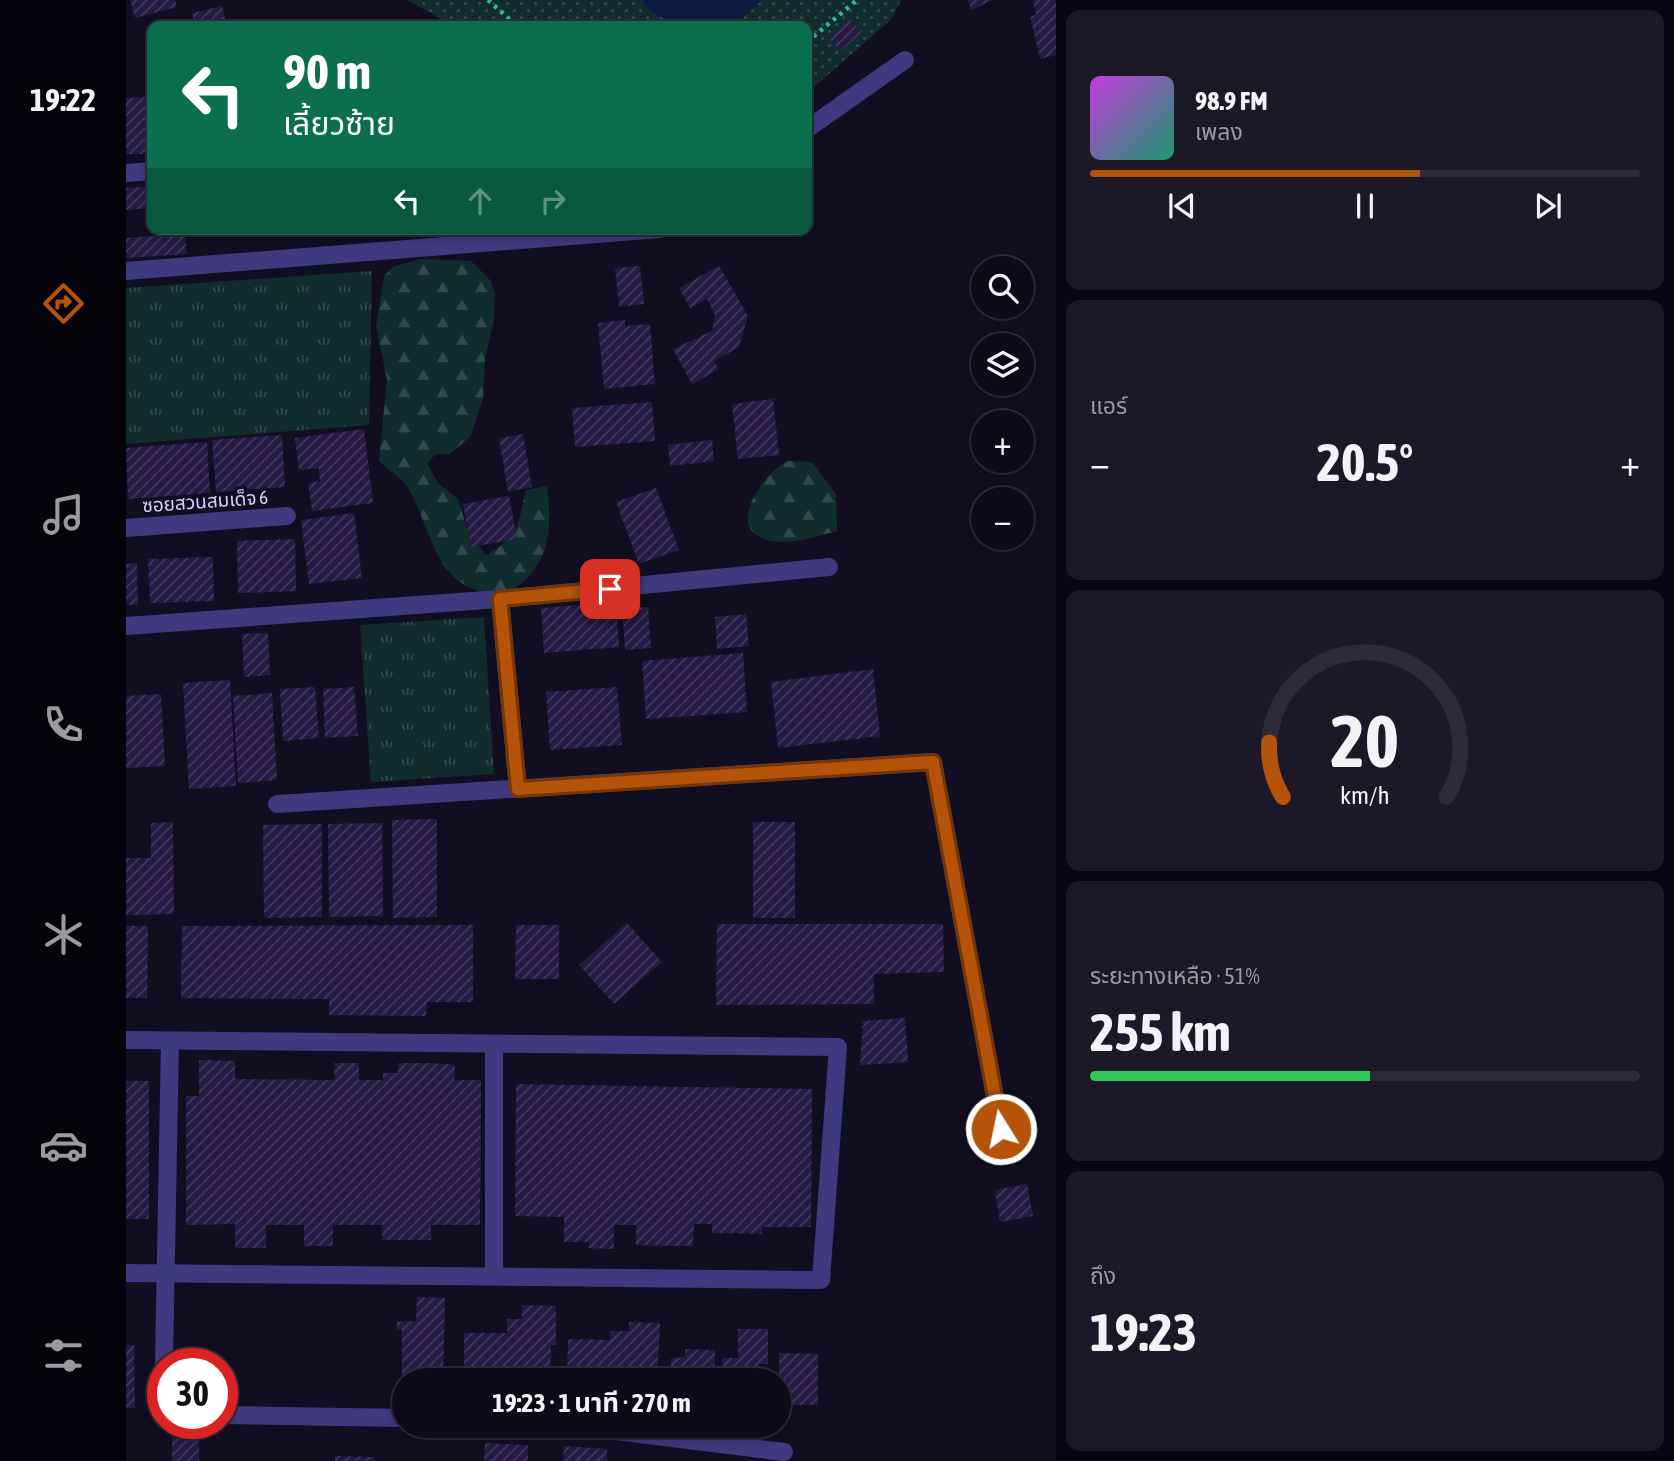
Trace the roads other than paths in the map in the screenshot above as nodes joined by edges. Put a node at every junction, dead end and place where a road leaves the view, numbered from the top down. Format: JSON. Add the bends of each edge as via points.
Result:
{"nodes":[{"id":1,"x":905,"y":60,"type":"dead end"},
{"id":2,"x":812,"y":125,"type":"edge"},
{"id":3,"x":147,"y":171,"type":"edge"},
{"id":4,"x":126,"y":173,"type":"edge"},
{"id":5,"x":584,"y":235,"type":"edge"},
{"id":6,"x":126,"y":271,"type":"edge"},
{"id":7,"x":287,"y":516,"type":"dead end"},
{"id":8,"x":126,"y":528,"type":"edge"},
{"id":9,"x":829,"y":567,"type":"dead end"},
{"id":10,"x":500,"y":599,"type":"junction"},
{"id":11,"x":126,"y":626,"type":"edge"},
{"id":12,"x":518,"y":789,"type":"junction"},
{"id":13,"x":277,"y":804,"type":"dead end"},
{"id":14,"x":126,"y":1040,"type":"edge"},
{"id":15,"x":170,"y":1041,"type":"junction"},
{"id":16,"x":494,"y":1044,"type":"junction"},
{"id":17,"x":1001,"y":1129,"type":"dead end"},
{"id":18,"x":126,"y":1273,"type":"edge"},
{"id":19,"x":165,"y":1275,"type":"junction"},
{"id":20,"x":494,"y":1276,"type":"junction"},
{"id":21,"x":164,"y":1348,"type":"edge"},
{"id":22,"x":238,"y":1415,"type":"edge"},
{"id":23,"x":392,"y":1418,"type":"edge"},
{"id":24,"x":671,"y":1438,"type":"edge"},
{"id":25,"x":784,"y":1452,"type":"dead end"}],
"edges":[{"from":1,"to":2,"type":"street"},
{"from":3,"to":4,"type":"street"},
{"from":5,"to":6,"type":"street"},
{"from":7,"to":8,"type":"street","name":"ซอยสวนสมเด็จ 6"},
{"from":9,"to":10,"type":"street"},
{"from":10,"to":11,"type":"street"},
{"from":10,"to":12,"type":"street"},
{"from":12,"to":13,"type":"street"},
{"from":12,"to":17,"type":"street","via":[[933,762]]},
{"from":14,"to":15,"type":"street"},
{"from":15,"to":16,"type":"street"},
{"from":15,"to":19,"type":"street"},
{"from":16,"to":20,"type":"street"},
{"from":16,"to":20,"type":"street","via":[[838,1047],[821,1280]]},
{"from":18,"to":19,"type":"street"},
{"from":19,"to":20,"type":"street"},
{"from":19,"to":21,"type":"street"},
{"from":22,"to":23,"type":"street"},
{"from":24,"to":25,"type":"street"}]}
